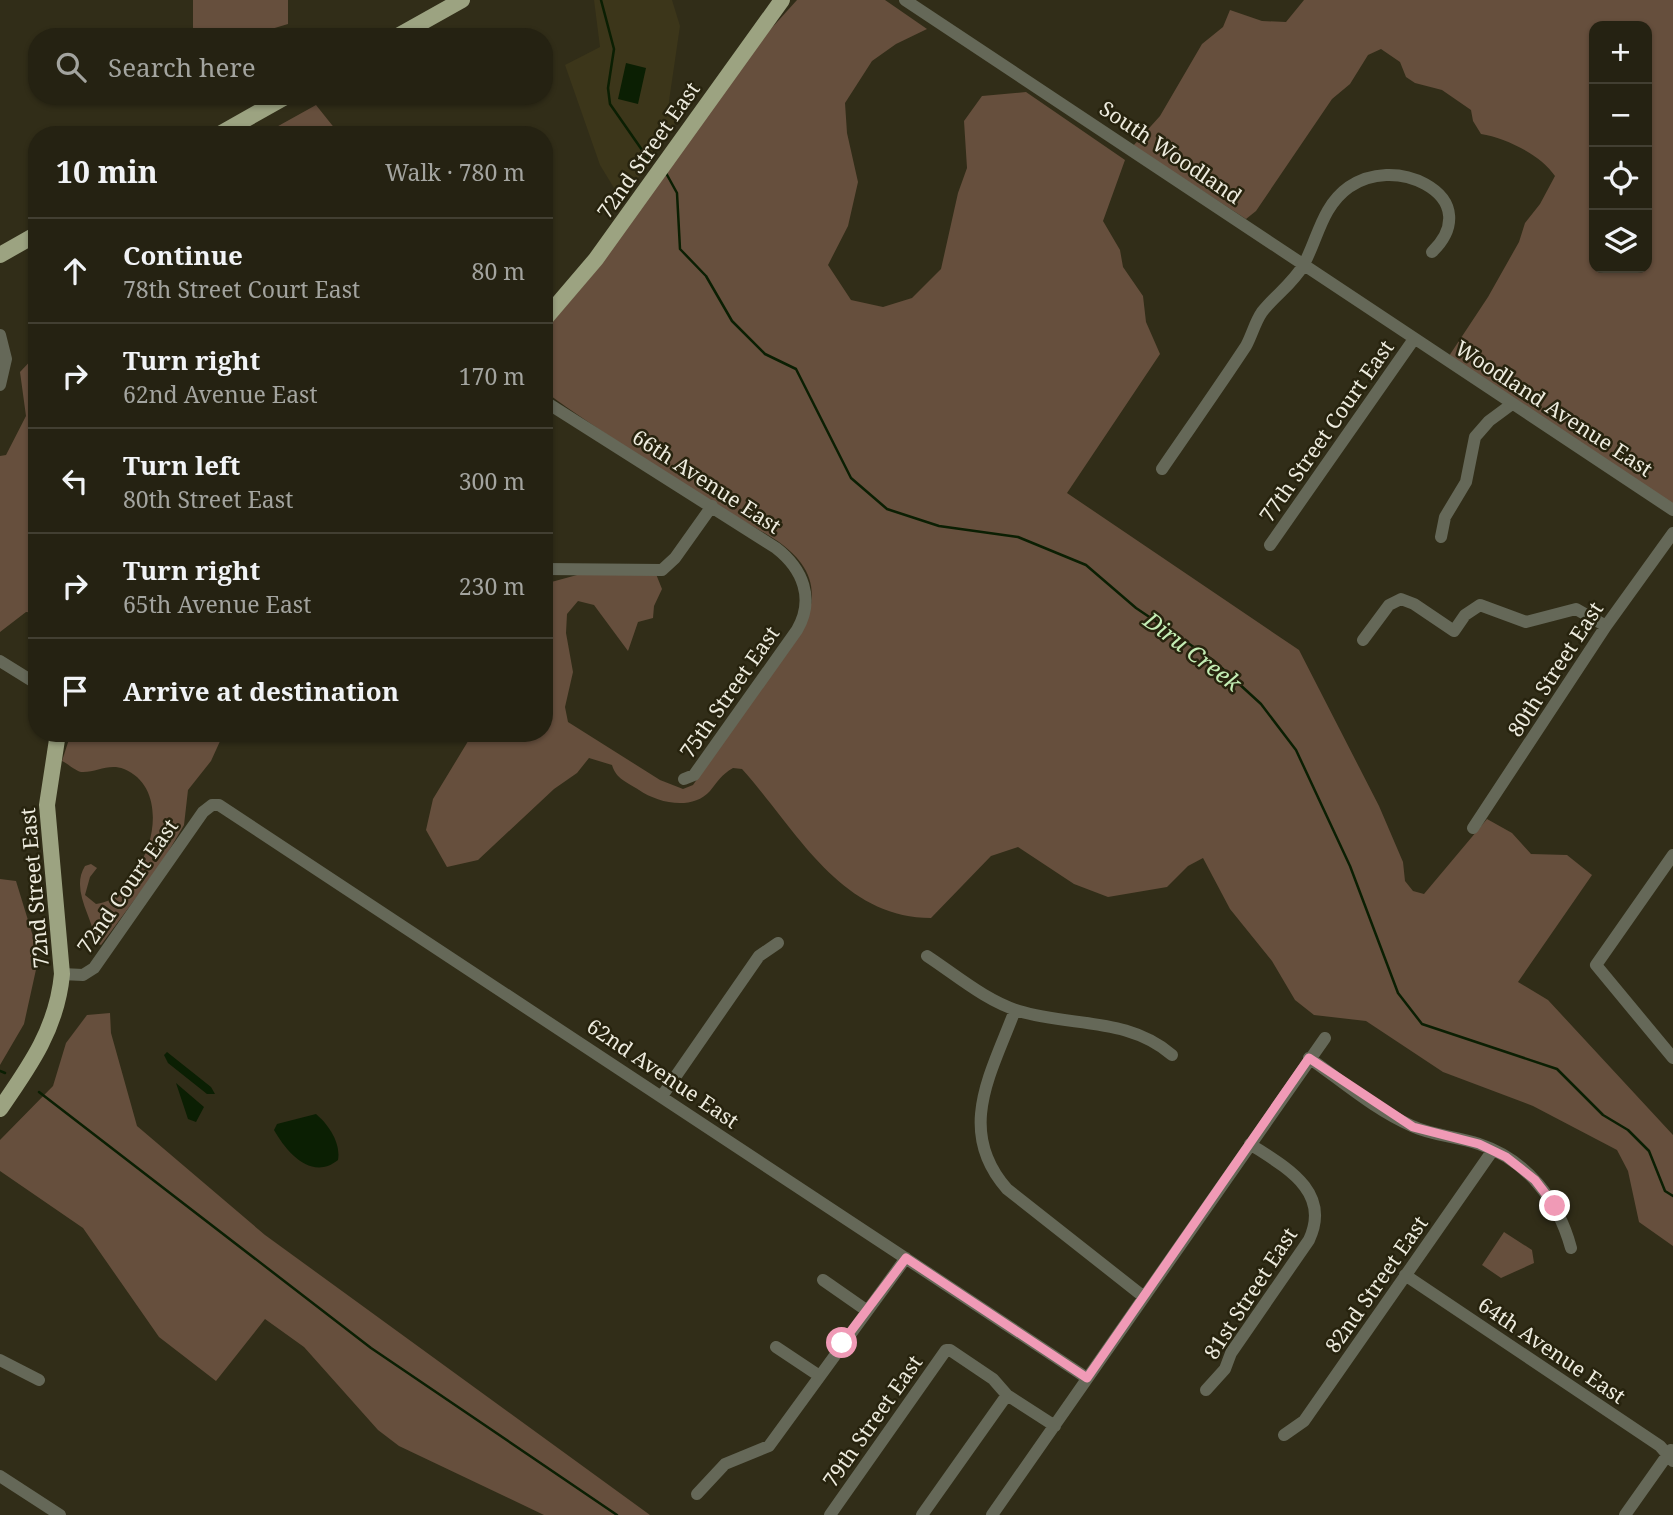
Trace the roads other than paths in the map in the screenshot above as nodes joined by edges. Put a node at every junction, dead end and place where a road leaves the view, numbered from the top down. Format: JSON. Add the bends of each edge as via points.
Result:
{"nodes":[{"id":1,"x":462,"y":0,"type":"edge"},
{"id":2,"x":782,"y":0,"type":"edge"},
{"id":3,"x":905,"y":0,"type":"edge"},
{"id":4,"x":412,"y":28,"type":"edge"},
{"id":5,"x":271,"y":105,"type":"edge"},
{"id":6,"x":234,"y":126,"type":"edge"},
{"id":7,"x":28,"y":239,"type":"edge"},
{"id":8,"x":1432,"y":252,"type":"dead end"},
{"id":9,"x":0,"y":255,"type":"edge"},
{"id":10,"x":1304,"y":264,"type":"junction"},
{"id":11,"x":553,"y":309,"type":"edge"},
{"id":12,"x":0,"y":335,"type":"edge"},
{"id":13,"x":1414,"y":339,"type":"junction"},
{"id":14,"x":0,"y":385,"type":"edge"},
{"id":15,"x":1512,"y":404,"type":"junction"},
{"id":16,"x":553,"y":407,"type":"edge"},
{"id":17,"x":1162,"y":469,"type":"dead end"},
{"id":18,"x":712,"y":506,"type":"junction"},
{"id":19,"x":1673,"y":510,"type":"edge"},
{"id":20,"x":1673,"y":533,"type":"edge"},
{"id":21,"x":1441,"y":537,"type":"dead end"},
{"id":22,"x":1270,"y":545,"type":"dead end"},
{"id":23,"x":553,"y":569,"type":"edge"},
{"id":24,"x":801,"y":623,"type":"joint"},
{"id":25,"x":1606,"y":626,"type":"junction"},
{"id":26,"x":1363,"y":640,"type":"dead end"},
{"id":27,"x":0,"y":661,"type":"edge"},
{"id":28,"x":28,"y":678,"type":"edge"},
{"id":29,"x":57,"y":742,"type":"edge"},
{"id":30,"x":684,"y":779,"type":"dead end"},
{"id":31,"x":216,"y":804,"type":"joint"},
{"id":32,"x":1473,"y":828,"type":"dead end"},
{"id":33,"x":1673,"y":855,"type":"edge"},
{"id":34,"x":778,"y":943,"type":"dead end"},
{"id":35,"x":927,"y":956,"type":"dead end"},
{"id":36,"x":62,"y":974,"type":"junction"},
{"id":37,"x":1015,"y":1010,"type":"junction"},
{"id":38,"x":1325,"y":1038,"type":"dead end"},
{"id":39,"x":1172,"y":1055,"type":"dead end"},
{"id":40,"x":1309,"y":1058,"type":"junction"},
{"id":41,"x":1673,"y":1058,"type":"edge"},
{"id":42,"x":662,"y":1096,"type":"junction"},
{"id":43,"x":0,"y":1109,"type":"edge"},
{"id":44,"x":1250,"y":1143,"type":"junction"},
{"id":45,"x":1493,"y":1150,"type":"junction"},
{"id":46,"x":1571,"y":1248,"type":"dead end"},
{"id":47,"x":906,"y":1258,"type":"junction"},
{"id":48,"x":1405,"y":1275,"type":"junction"},
{"id":49,"x":823,"y":1280,"type":"dead end"},
{"id":50,"x":1144,"y":1297,"type":"junction"},
{"id":51,"x":866,"y":1310,"type":"junction"},
{"id":52,"x":776,"y":1347,"type":"dead end"},
{"id":53,"x":0,"y":1360,"type":"edge"},
{"id":54,"x":818,"y":1376,"type":"junction"},
{"id":55,"x":1087,"y":1378,"type":"junction"},
{"id":56,"x":39,"y":1380,"type":"dead end"},
{"id":57,"x":1206,"y":1390,"type":"dead end"},
{"id":58,"x":1007,"y":1395,"type":"junction"},
{"id":59,"x":1055,"y":1426,"type":"junction"},
{"id":60,"x":1284,"y":1435,"type":"dead end"},
{"id":61,"x":1671,"y":1454,"type":"edge"},
{"id":62,"x":0,"y":1476,"type":"edge"},
{"id":63,"x":697,"y":1494,"type":"dead end"},
{"id":64,"x":60,"y":1515,"type":"edge"},
{"id":65,"x":830,"y":1515,"type":"edge"},
{"id":66,"x":922,"y":1515,"type":"edge"},
{"id":67,"x":992,"y":1515,"type":"edge"},
{"id":68,"x":1625,"y":1515,"type":"edge"}],
"edges":[{"from":1,"to":4,"type":"main road"},
{"from":2,"to":11,"type":"main road","name":"72nd Street East","via":[[596,259]]},
{"from":3,"to":10,"type":"street","name":"South Woodland"},
{"from":5,"to":6,"type":"main road"},
{"from":7,"to":9,"type":"main road"},
{"from":8,"to":10,"type":"street","via":[[1449,227],[1447,205],[1435,190],[1417,180],[1384,175],[1362,180],[1334,201]]},
{"from":10,"to":13,"type":"street","name":"South Woodland"},
{"from":10,"to":17,"type":"street","via":[[1264,310]]},
{"from":12,"to":14,"type":"street","via":[[6,359]]},
{"from":13,"to":15,"type":"street","name":"Woodland Avenue East"},
{"from":13,"to":22,"type":"street","name":"77th Street Court East"},
{"from":15,"to":19,"type":"street","name":"Woodland Avenue East"},
{"from":15,"to":21,"type":"street","via":[[1475,437],[1466,482],[1443,520]]},
{"from":16,"to":18,"type":"street","name":"66th Avenue East"},
{"from":18,"to":23,"type":"street","via":[[662,570]]},
{"from":18,"to":24,"type":"street","name":"66th Avenue East","via":[[776,548],[793,565],[806,592]]},
{"from":20,"to":25,"type":"street","name":"80th Street East"},
{"from":24,"to":30,"type":"street","name":"75th Street East","via":[[694,775]]},
{"from":25,"to":26,"type":"street","via":[[1579,610],[1526,622],[1480,605],[1465,615],[1454,631],[1401,599],[1389,605]]},
{"from":25,"to":32,"type":"street","name":"80th Street East"},
{"from":27,"to":28,"type":"street"},
{"from":29,"to":36,"type":"main road","name":"72nd Street East","via":[[47,804]]},
{"from":31,"to":36,"type":"street","name":"72nd Court East","via":[[203,812],[94,968],[83,975]]},
{"from":31,"to":42,"type":"street","name":"62nd Avenue East"},
{"from":33,"to":41,"type":"street","via":[[1596,965]]},
{"from":34,"to":42,"type":"street","via":[[759,956]]},
{"from":35,"to":37,"type":"street"},
{"from":36,"to":43,"type":"main road","name":"72nd Street East","via":[[55,1014],[42,1047]]},
{"from":37,"to":39,"type":"street","via":[[1127,1029]]},
{"from":37,"to":50,"type":"street","via":[[982,1102],[979,1133],[992,1168],[1007,1189]]},
{"from":38,"to":40,"type":"street"},
{"from":40,"to":44,"type":"street"},
{"from":40,"to":45,"type":"street","via":[[1413,1127]]},
{"from":42,"to":47,"type":"street","name":"62nd Avenue East"},
{"from":44,"to":50,"type":"street"},
{"from":44,"to":57,"type":"street","name":"81st Street East","via":[[1305,1184],[1315,1212],[1309,1240],[1231,1353],[1225,1369]]},
{"from":45,"to":46,"type":"street","via":[[1521,1167],[1545,1191]]},
{"from":45,"to":48,"type":"street","name":"82nd Street East"},
{"from":47,"to":51,"type":"street"},
{"from":47,"to":55,"type":"street","name":"62nd Avenue East"},
{"from":48,"to":60,"type":"street","name":"82nd Street East","via":[[1304,1420]]},
{"from":48,"to":61,"type":"street","name":"64th Avenue East"},
{"from":49,"to":51,"type":"street"},
{"from":50,"to":55,"type":"street"},
{"from":51,"to":54,"type":"street"},
{"from":52,"to":54,"type":"street"},
{"from":53,"to":56,"type":"street"},
{"from":54,"to":63,"type":"street","via":[[769,1446],[725,1464]]},
{"from":55,"to":59,"type":"street"},
{"from":58,"to":59,"type":"street"},
{"from":58,"to":65,"type":"street","name":"79th Street East","via":[[993,1379],[946,1350]]},
{"from":58,"to":66,"type":"street"},
{"from":59,"to":67,"type":"street"},
{"from":61,"to":68,"type":"street"},
{"from":62,"to":64,"type":"street"}]}
